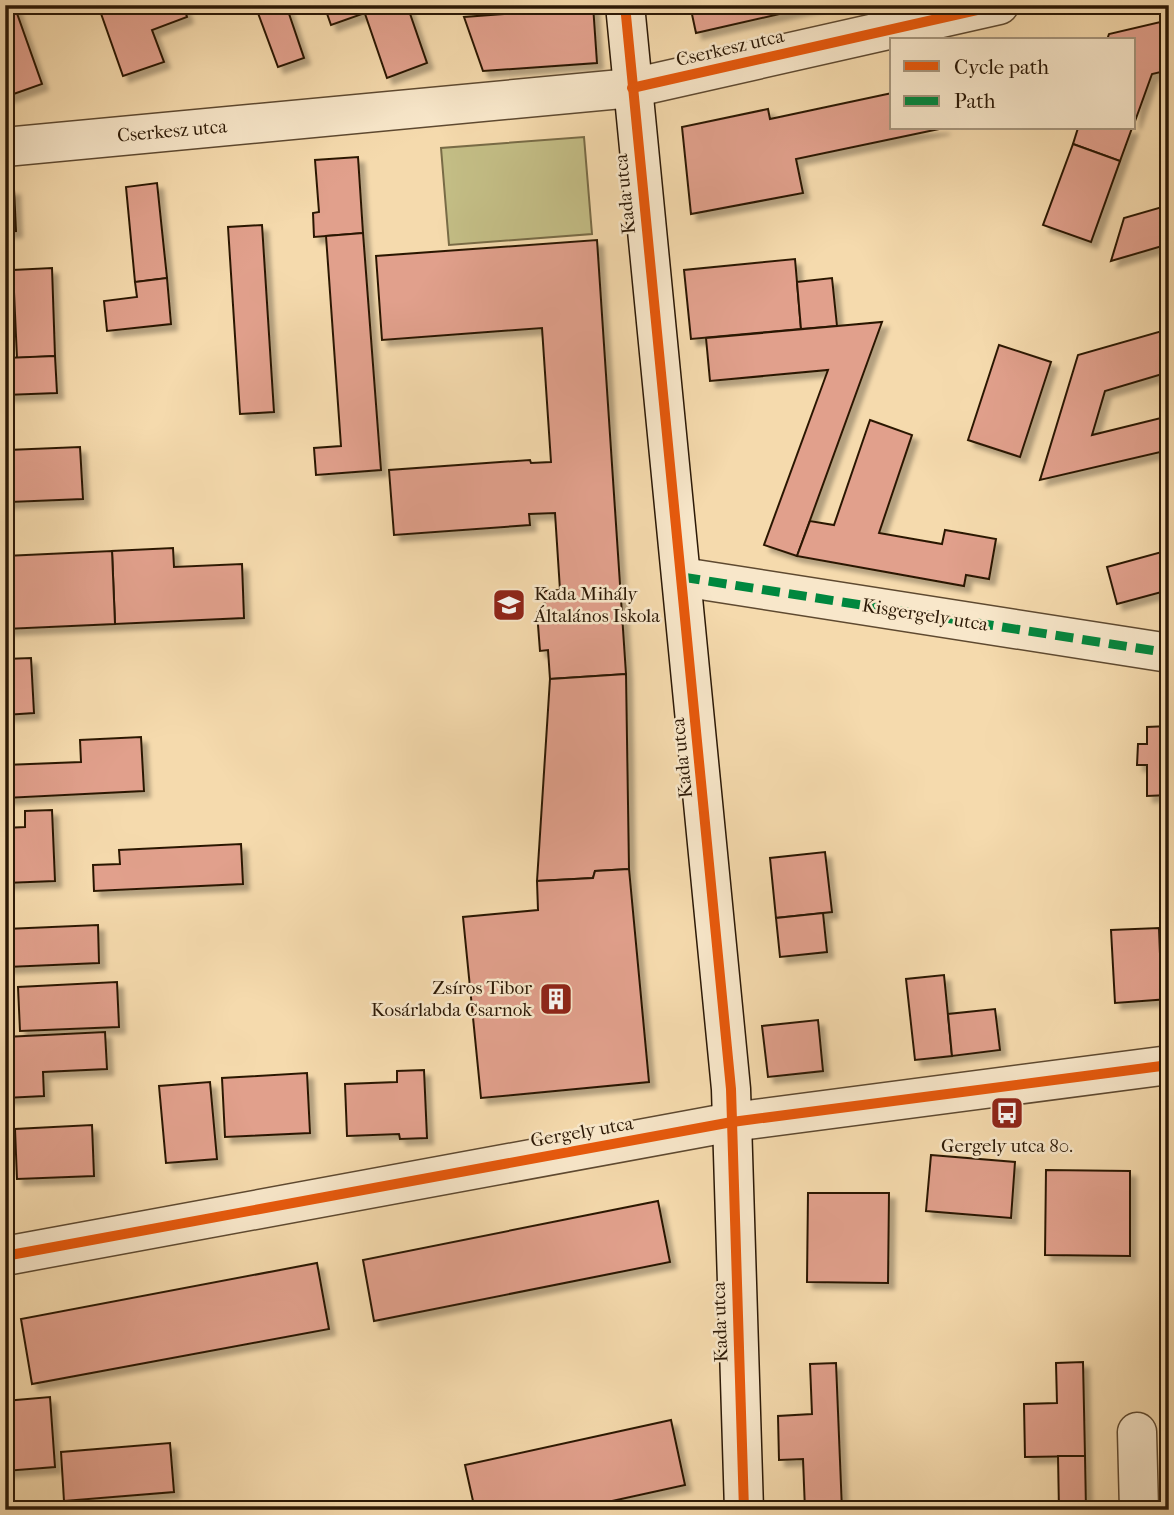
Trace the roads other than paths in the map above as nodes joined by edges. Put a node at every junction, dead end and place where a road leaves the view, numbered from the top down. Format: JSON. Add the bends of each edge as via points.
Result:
{"nodes":[{"id":1,"x":625,"y":5,"type":"edge"},
{"id":2,"x":999,"y":5,"type":"edge"},
{"id":3,"x":632,"y":88,"type":"junction"},
{"id":4,"x":5,"y":147,"type":"edge"},
{"id":5,"x":682,"y":577,"type":"junction"},
{"id":6,"x":1169,"y":653,"type":"edge"},
{"id":7,"x":1169,"y":1065,"type":"edge"},
{"id":8,"x":732,"y":1122,"type":"junction"},
{"id":9,"x":5,"y":1256,"type":"edge"},
{"id":10,"x":1137,"y":1432,"type":"dead end"},
{"id":11,"x":744,"y":1510,"type":"edge"},
{"id":12,"x":1139,"y":1510,"type":"edge"}],
"edges":[{"from":1,"to":3,"type":"street","name":"Kada utca"},
{"from":2,"to":3,"type":"street","name":"Cserkesz utca"},
{"from":3,"to":4,"type":"street","name":"Cserkesz utca"},
{"from":3,"to":5,"type":"street","name":"Kada utca"},
{"from":5,"to":6,"type":"street","name":"Kisgergely utca"},
{"from":5,"to":8,"type":"street","name":"Kada utca"},
{"from":7,"to":8,"type":"street","name":"Gergely utca"},
{"from":8,"to":9,"type":"street","name":"Gergely utca"},
{"from":8,"to":11,"type":"street","name":"Kada utca"},
{"from":10,"to":12,"type":"street"}]}
